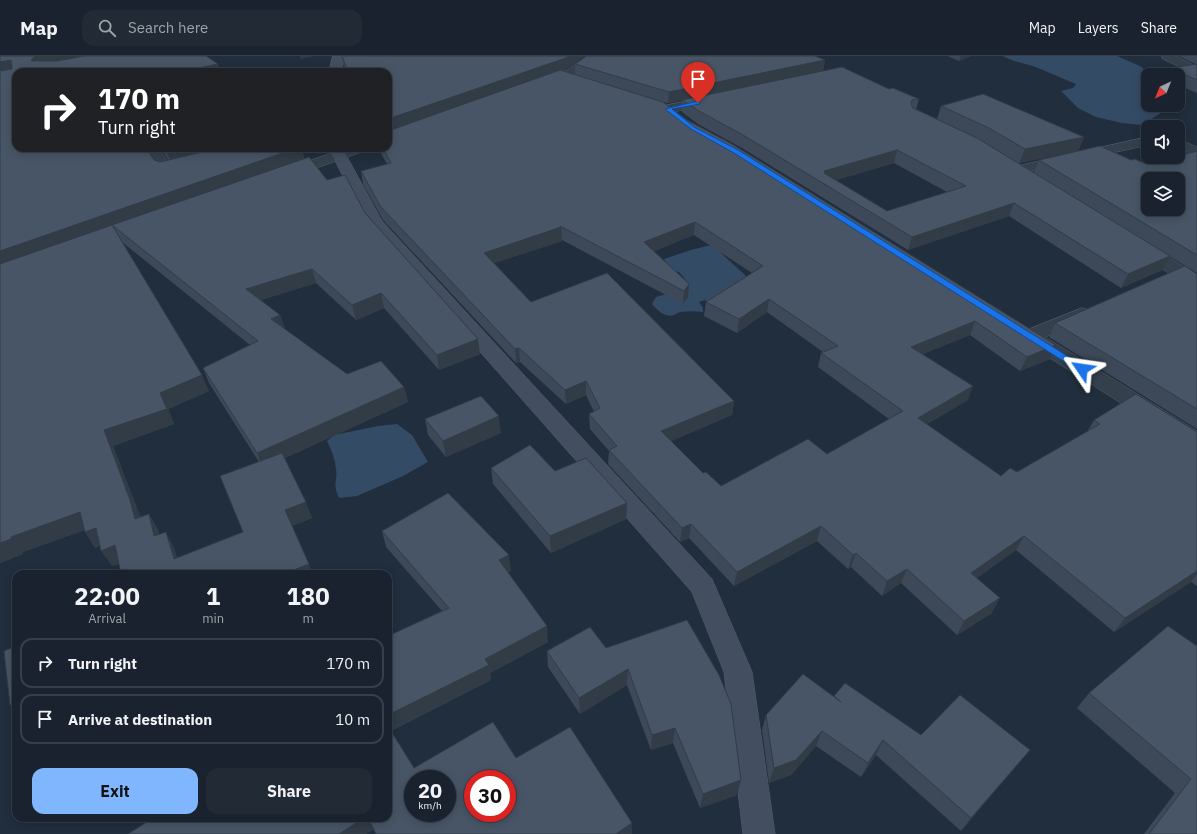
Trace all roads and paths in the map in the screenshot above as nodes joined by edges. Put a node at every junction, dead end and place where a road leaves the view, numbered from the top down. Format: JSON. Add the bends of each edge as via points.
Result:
{"nodes":[{"id":1,"x":339,"y":56,"type":"edge"},
{"id":2,"x":595,"y":56,"type":"edge"},
{"id":3,"x":1170,"y":56,"type":"edge"},
{"id":4,"x":336,"y":68,"type":"edge"},
{"id":5,"x":1197,"y":71,"type":"edge"},
{"id":6,"x":560,"y":76,"type":"junction"},
{"id":7,"x":581,"y":83,"type":"edge"},
{"id":8,"x":530,"y":86,"type":"edge"},
{"id":9,"x":721,"y":98,"type":"edge"},
{"id":10,"x":683,"y":121,"type":"edge"},
{"id":11,"x":1141,"y":142,"type":"edge"},
{"id":12,"x":1185,"y":146,"type":"edge"},
{"id":13,"x":154,"y":152,"type":"edge"},
{"id":14,"x":341,"y":152,"type":"edge"},
{"id":15,"x":347,"y":152,"type":"edge"},
{"id":16,"x":1197,"y":152,"type":"edge"},
{"id":17,"x":196,"y":162,"type":"edge"},
{"id":18,"x":272,"y":178,"type":"edge"},
{"id":19,"x":1037,"y":182,"type":"edge"},
{"id":20,"x":1124,"y":238,"type":"edge"},
{"id":21,"x":1178,"y":271,"type":"junction"},
{"id":22,"x":1157,"y":281,"type":"edge"},
{"id":23,"x":1197,"y":283,"type":"edge"},
{"id":24,"x":1101,"y":306,"type":"edge"},
{"id":25,"x":1197,"y":442,"type":"edge"},
{"id":26,"x":759,"y":834,"type":"edge"}],
"edges":[{"from":1,"to":4,"type":"main road"},
{"from":2,"to":6,"type":"street"},
{"from":3,"to":5,"type":"street","via":[[1167,57]]},
{"from":6,"to":7,"type":"street"},
{"from":6,"to":8,"type":"street"},
{"from":9,"to":10,"type":"street","via":[[662,107]]},
{"from":11,"to":19,"type":"street","via":[[1011,166]]},
{"from":12,"to":16,"type":"street"},
{"from":13,"to":17,"type":"street","via":[[166,170]]},
{"from":14,"to":18,"type":"street"},
{"from":15,"to":26,"type":"main road","via":[[375,223],[703,586],[738,672]]},
{"from":20,"to":21,"type":"street"},
{"from":21,"to":22,"type":"street"},
{"from":21,"to":23,"type":"street"},
{"from":24,"to":25,"type":"street","via":[[1024,332]]}]}
